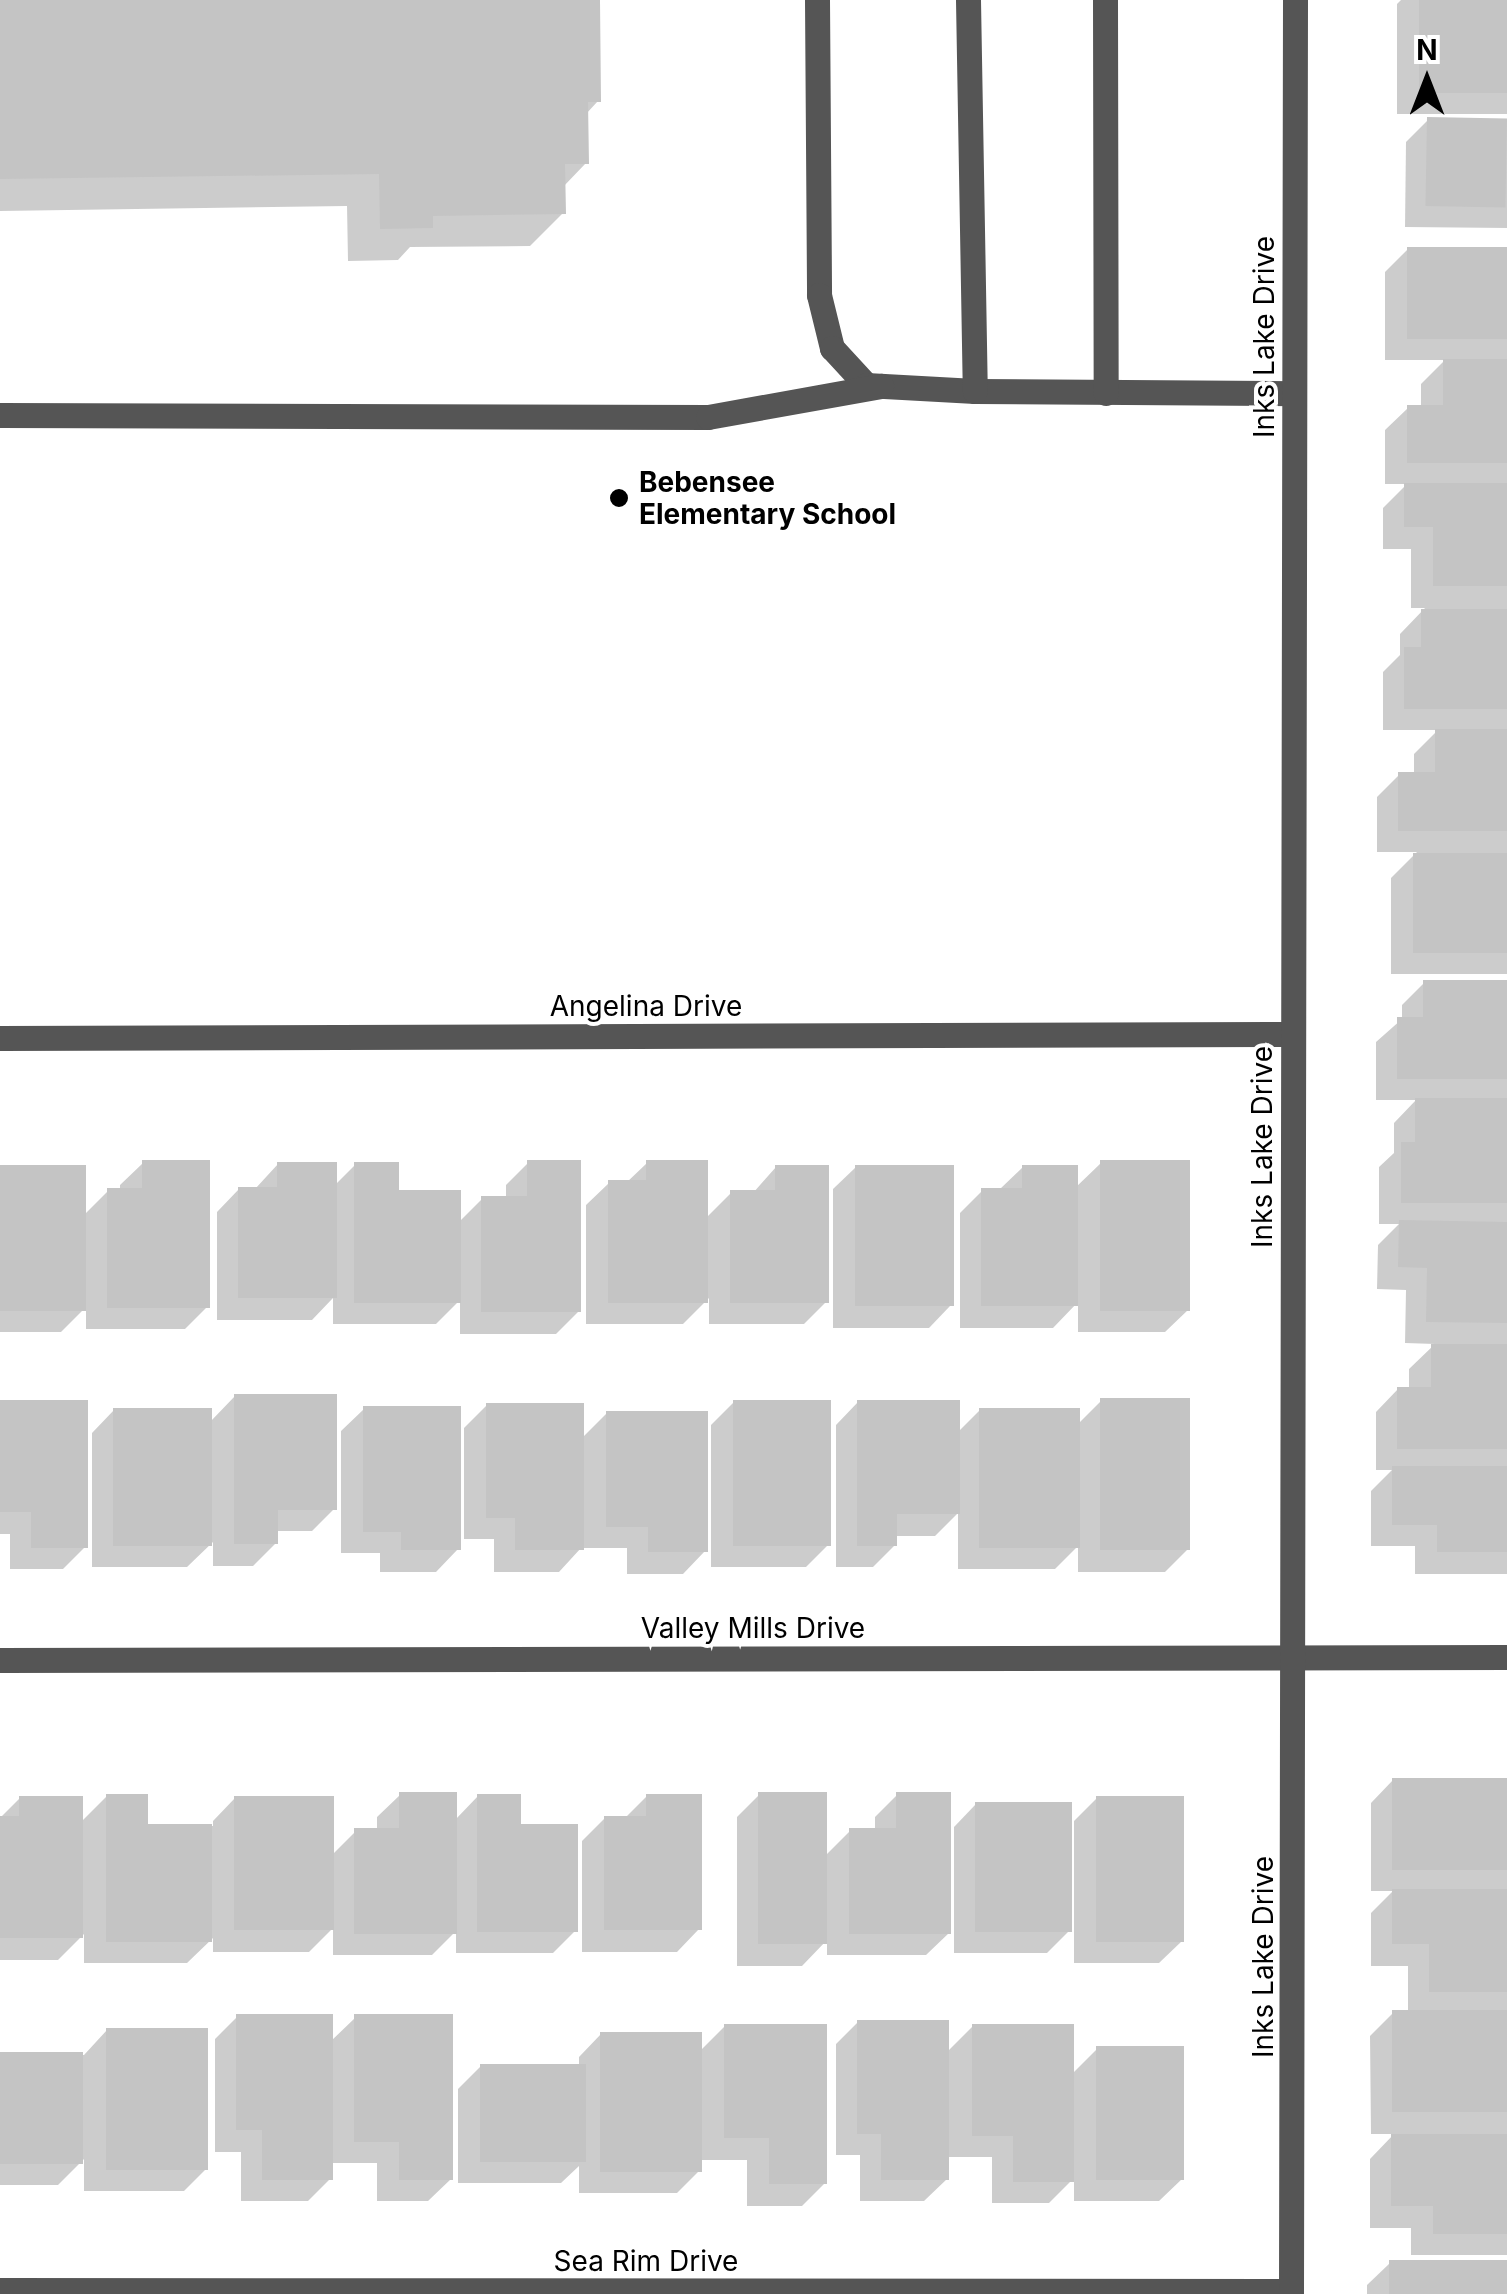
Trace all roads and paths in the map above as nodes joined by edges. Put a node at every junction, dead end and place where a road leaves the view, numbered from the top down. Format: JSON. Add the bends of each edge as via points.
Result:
{"nodes":[{"id":1,"x":816,"y":0,"type":"edge"},
{"id":2,"x":968,"y":0,"type":"edge"},
{"id":3,"x":1105,"y":0,"type":"edge"},
{"id":4,"x":1295,"y":0,"type":"edge"},
{"id":5,"x":881,"y":386,"type":"junction"},
{"id":6,"x":975,"y":391,"type":"junction"},
{"id":7,"x":1106,"y":393,"type":"junction"},
{"id":8,"x":1294,"y":393,"type":"junction"},
{"id":9,"x":0,"y":416,"type":"edge"},
{"id":10,"x":1291,"y":1034,"type":"junction"},
{"id":11,"x":0,"y":1038,"type":"edge"},
{"id":12,"x":1293,"y":1657,"type":"junction"},
{"id":13,"x":1507,"y":1657,"type":"edge"},
{"id":14,"x":0,"y":1660,"type":"edge"},
{"id":15,"x":0,"y":2290,"type":"edge"},
{"id":16,"x":1291,"y":2293,"type":"edge"}],
"edges":[{"from":1,"to":5,"type":"street","via":[[819,295],[832,348],[866,385]]},
{"from":2,"to":6,"type":"street"},
{"from":3,"to":7,"type":"street"},
{"from":4,"to":8,"type":"street","name":"Inks Lake Drive"},
{"from":5,"to":6,"type":"street"},
{"from":5,"to":9,"type":"street","via":[[708,418]]},
{"from":6,"to":7,"type":"street"},
{"from":7,"to":8,"type":"street"},
{"from":8,"to":10,"type":"street","name":"Inks Lake Drive"},
{"from":10,"to":11,"type":"street","name":"Angelina Drive"},
{"from":10,"to":12,"type":"street","name":"Inks Lake Drive"},
{"from":12,"to":13,"type":"street","name":"Valley Mills Drive"},
{"from":12,"to":14,"type":"street","name":"Valley Mills Drive"},
{"from":12,"to":16,"type":"street","name":"Inks Lake Drive"},
{"from":15,"to":16,"type":"street","name":"Sea Rim Drive"}]}
